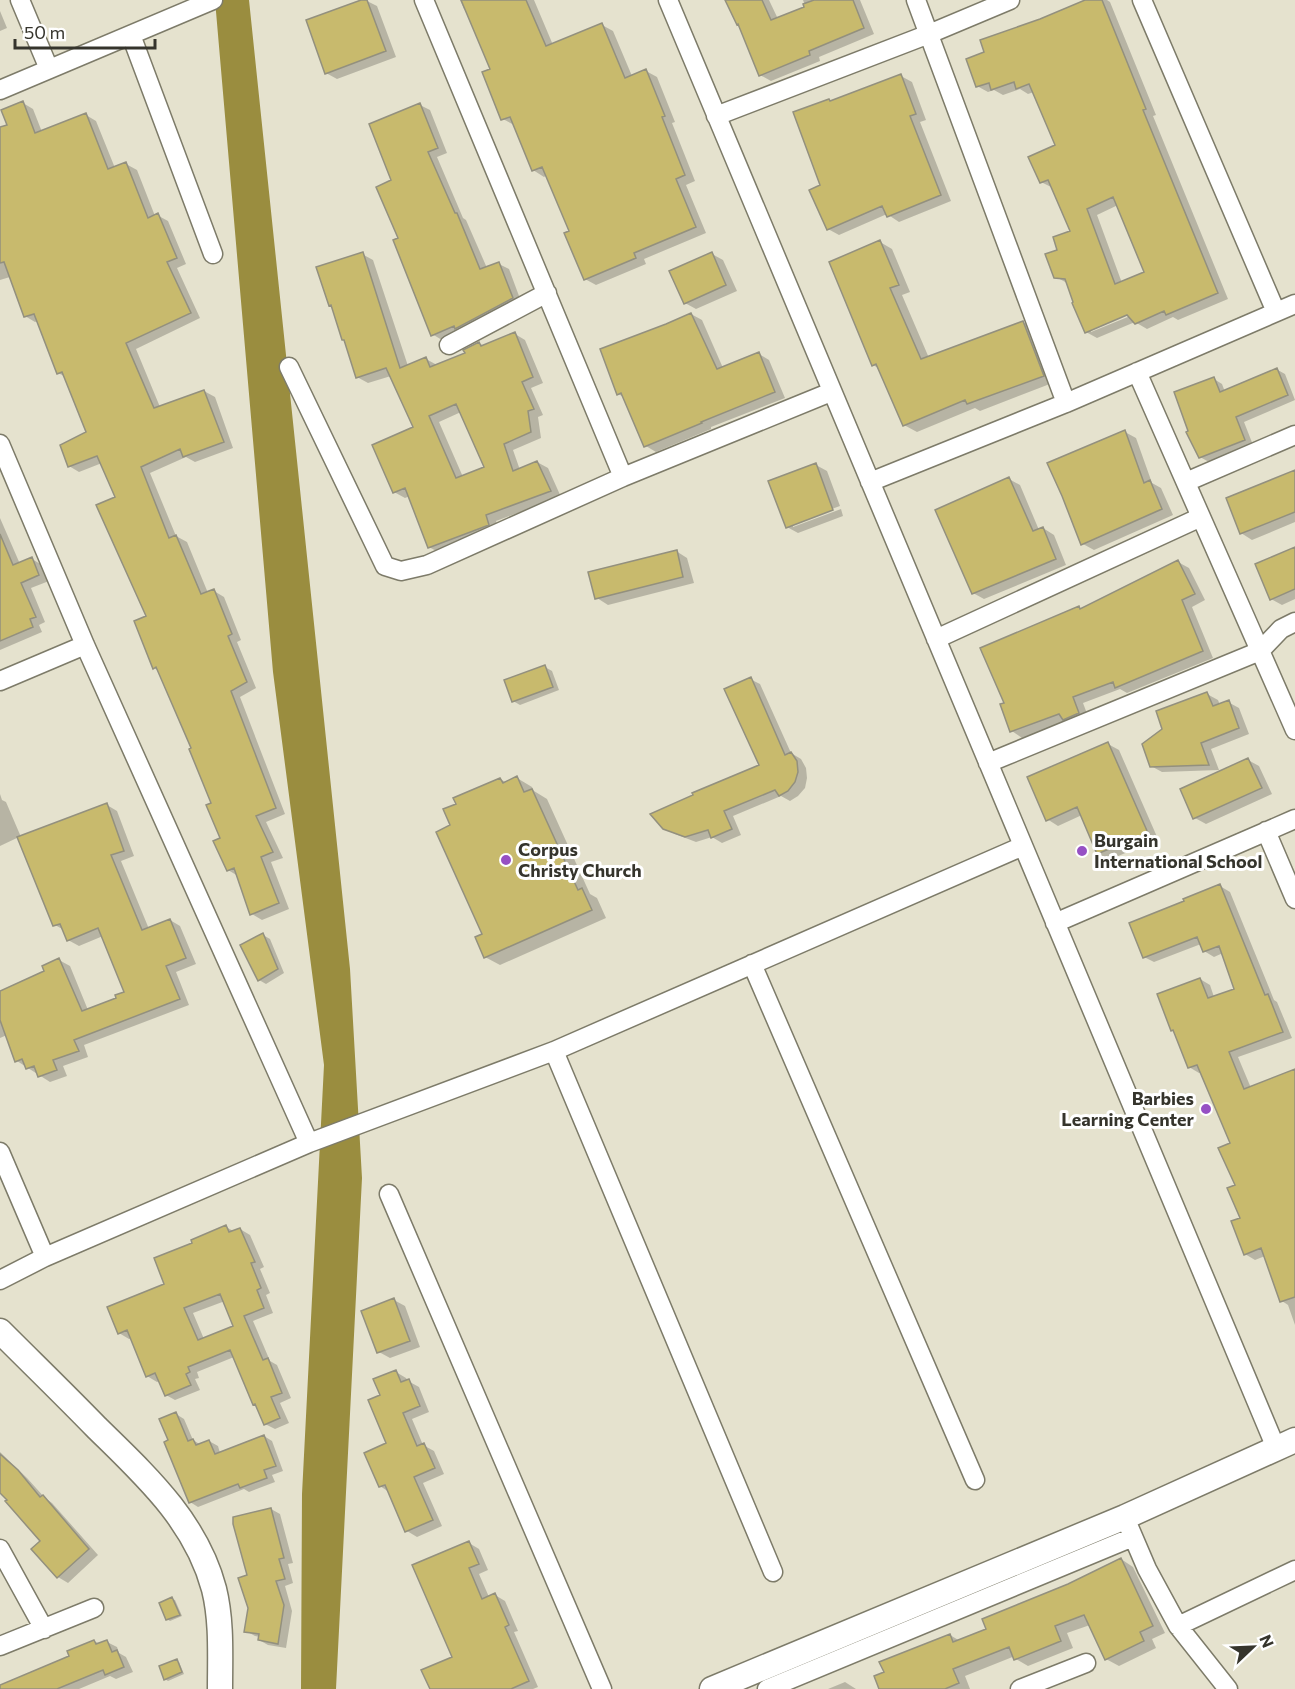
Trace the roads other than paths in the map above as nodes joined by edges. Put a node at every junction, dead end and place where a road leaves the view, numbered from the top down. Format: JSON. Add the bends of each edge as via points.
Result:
{"nodes":[{"id":1,"x":20,"y":0,"type":"edge"},
{"id":2,"x":213,"y":0,"type":"edge"},
{"id":3,"x":424,"y":0,"type":"edge"},
{"id":4,"x":668,"y":0,"type":"edge"},
{"id":5,"x":916,"y":0,"type":"edge"},
{"id":6,"x":1010,"y":0,"type":"edge"},
{"id":7,"x":1142,"y":0,"type":"edge"},
{"id":8,"x":131,"y":34,"type":"junction"},
{"id":9,"x":929,"y":34,"type":"junction"},
{"id":10,"x":49,"y":69,"type":"junction"},
{"id":11,"x":0,"y":90,"type":"edge"},
{"id":12,"x":716,"y":116,"type":"junction"},
{"id":13,"x":213,"y":254,"type":"dead end"},
{"id":14,"x":547,"y":294,"type":"junction"},
{"id":15,"x":1295,"y":304,"type":"edge"},
{"id":16,"x":1276,"y":312,"type":"junction"},
{"id":17,"x":448,"y":345,"type":"dead end"},
{"id":18,"x":289,"y":366,"type":"dead end"},
{"id":19,"x":1137,"y":372,"type":"junction"},
{"id":20,"x":831,"y":392,"type":"junction"},
{"id":21,"x":1066,"y":404,"type":"junction"},
{"id":22,"x":1295,"y":435,"type":"edge"},
{"id":23,"x":0,"y":444,"type":"edge"},
{"id":24,"x":624,"y":477,"type":"junction"},
{"id":25,"x":870,"y":482,"type":"junction"},
{"id":26,"x":1186,"y":482,"type":"junction"},
{"id":27,"x":1201,"y":517,"type":"junction"},
{"id":28,"x":1295,"y":622,"type":"edge"},
{"id":29,"x":936,"y":639,"type":"junction"},
{"id":30,"x":85,"y":645,"type":"junction"},
{"id":31,"x":1260,"y":651,"type":"junction"},
{"id":32,"x":0,"y":681,"type":"edge"},
{"id":33,"x":1295,"y":730,"type":"edge"},
{"id":34,"x":988,"y":763,"type":"junction"},
{"id":35,"x":1295,"y":819,"type":"edge"},
{"id":36,"x":1266,"y":831,"type":"junction"},
{"id":37,"x":1023,"y":846,"type":"junction"},
{"id":38,"x":1295,"y":899,"type":"edge"},
{"id":39,"x":1055,"y":923,"type":"junction"},
{"id":40,"x":752,"y":964,"type":"junction"},
{"id":41,"x":554,"y":1051,"type":"junction"},
{"id":42,"x":312,"y":1142,"type":"junction"},
{"id":43,"x":0,"y":1152,"type":"edge"},
{"id":44,"x":389,"y":1194,"type":"dead end"},
{"id":45,"x":45,"y":1257,"type":"junction"},
{"id":46,"x":0,"y":1280,"type":"edge"},
{"id":47,"x":0,"y":1331,"type":"edge"},
{"id":48,"x":1285,"y":1444,"type":"edge"},
{"id":49,"x":975,"y":1480,"type":"dead end"},
{"id":50,"x":1129,"y":1527,"type":"junction"},
{"id":51,"x":0,"y":1549,"type":"edge"},
{"id":52,"x":1295,"y":1570,"type":"edge"},
{"id":53,"x":773,"y":1572,"type":"dead end"},
{"id":54,"x":94,"y":1608,"type":"dead end"},
{"id":55,"x":1178,"y":1626,"type":"junction"},
{"id":56,"x":44,"y":1629,"type":"junction"},
{"id":57,"x":0,"y":1646,"type":"edge"},
{"id":58,"x":1086,"y":1663,"type":"dead end"},
{"id":59,"x":220,"y":1689,"type":"edge"},
{"id":60,"x":602,"y":1689,"type":"edge"},
{"id":61,"x":712,"y":1689,"type":"edge"},
{"id":62,"x":766,"y":1689,"type":"edge"},
{"id":63,"x":1020,"y":1689,"type":"edge"},
{"id":64,"x":1228,"y":1689,"type":"edge"}],
"edges":[{"from":1,"to":10,"type":"street"},
{"from":2,"to":8,"type":"street"},
{"from":3,"to":14,"type":"street"},
{"from":4,"to":12,"type":"street"},
{"from":5,"to":9,"type":"street"},
{"from":6,"to":9,"type":"street"},
{"from":7,"to":16,"type":"street"},
{"from":8,"to":10,"type":"street"},
{"from":8,"to":13,"type":"street"},
{"from":9,"to":12,"type":"street"},
{"from":9,"to":21,"type":"street"},
{"from":10,"to":11,"type":"street"},
{"from":12,"to":20,"type":"street"},
{"from":14,"to":17,"type":"street"},
{"from":14,"to":24,"type":"street"},
{"from":15,"to":16,"type":"street"},
{"from":16,"to":19,"type":"street"},
{"from":18,"to":24,"type":"street","via":[[385,566],[400,571],[427,565]]},
{"from":19,"to":21,"type":"street"},
{"from":19,"to":26,"type":"street"},
{"from":20,"to":24,"type":"street"},
{"from":20,"to":25,"type":"street"},
{"from":21,"to":25,"type":"street"},
{"from":22,"to":26,"type":"street"},
{"from":23,"to":30,"type":"street"},
{"from":25,"to":29,"type":"street"},
{"from":26,"to":27,"type":"street"},
{"from":27,"to":29,"type":"street"},
{"from":27,"to":31,"type":"street"},
{"from":28,"to":31,"type":"street","via":[[1281,629]]},
{"from":29,"to":34,"type":"street"},
{"from":30,"to":32,"type":"street"},
{"from":30,"to":42,"type":"street"},
{"from":31,"to":33,"type":"street"},
{"from":31,"to":34,"type":"street"},
{"from":34,"to":37,"type":"street"},
{"from":35,"to":36,"type":"street"},
{"from":36,"to":38,"type":"street"},
{"from":36,"to":39,"type":"street"},
{"from":37,"to":39,"type":"street"},
{"from":37,"to":40,"type":"street"},
{"from":39,"to":48,"type":"street"},
{"from":40,"to":41,"type":"street"},
{"from":40,"to":49,"type":"street"},
{"from":41,"to":42,"type":"street"},
{"from":41,"to":53,"type":"street"},
{"from":42,"to":45,"type":"street"},
{"from":43,"to":45,"type":"street"},
{"from":44,"to":60,"type":"street"},
{"from":45,"to":46,"type":"street"},
{"from":47,"to":59,"type":"street","via":[[140,1470],[188,1529],[204,1557],[214,1590],[220,1635]]},
{"from":48,"to":50,"type":"street"},
{"from":50,"to":55,"type":"street"},
{"from":50,"to":61,"type":"street"},
{"from":50,"to":62,"type":"street"},
{"from":51,"to":56,"type":"street"},
{"from":52,"to":55,"type":"street"},
{"from":54,"to":56,"type":"street"},
{"from":55,"to":64,"type":"street"},
{"from":56,"to":57,"type":"street"},
{"from":58,"to":63,"type":"street"}]}
